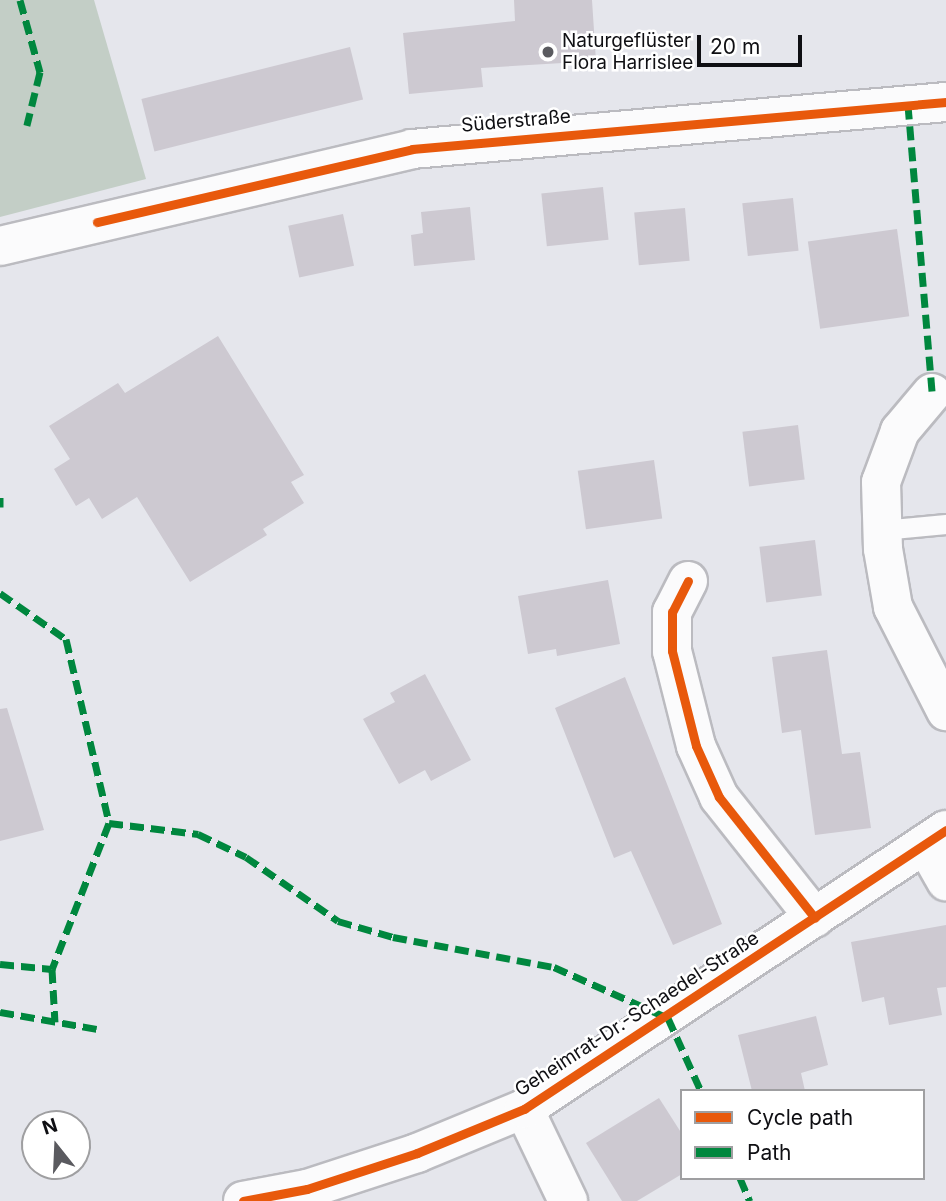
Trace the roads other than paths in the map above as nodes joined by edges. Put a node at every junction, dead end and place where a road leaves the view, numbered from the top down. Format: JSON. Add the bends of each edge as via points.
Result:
{"nodes":[{"id":1,"x":946,"y":102,"type":"edge"},
{"id":2,"x":0,"y":246,"type":"edge"},
{"id":3,"x":932,"y":393,"type":"dead end"},
{"id":4,"x":946,"y":524,"type":"edge"},
{"id":5,"x":882,"y":530,"type":"junction"},
{"id":6,"x":688,"y":581,"type":"dead end"},
{"id":7,"x":946,"y":711,"type":"edge"},
{"id":8,"x":936,"y":837,"type":"edge"},
{"id":9,"x":946,"y":881,"type":"edge"},
{"id":10,"x":815,"y":918,"type":"junction"},
{"id":11,"x":524,"y":1109,"type":"junction"},
{"id":12,"x":243,"y":1201,"type":"edge"},
{"id":13,"x":568,"y":1201,"type":"edge"}],
"edges":[{"from":1,"to":2,"type":"street","name":"Süderstraße","via":[[412,149]]},
{"from":3,"to":5,"type":"street","via":[[900,431],[881,482]]},
{"from":4,"to":5,"type":"lane"},
{"from":5,"to":7,"type":"street","via":[[893,607]]},
{"from":6,"to":10,"type":"street","via":[[672,612],[673,651],[696,746],[719,797]]},
{"from":8,"to":9,"type":"street"},
{"from":8,"to":10,"type":"street","name":"Geheimrat-Dr.-Schaedel-Straße"},
{"from":10,"to":11,"type":"street","name":"Geheimrat-Dr.-Schaedel-Straße"},
{"from":11,"to":12,"type":"street","name":"Geheimrat-Dr.-Schaedel-Straße","via":[[393,1161],[307,1189]]},
{"from":11,"to":13,"type":"street"}]}
